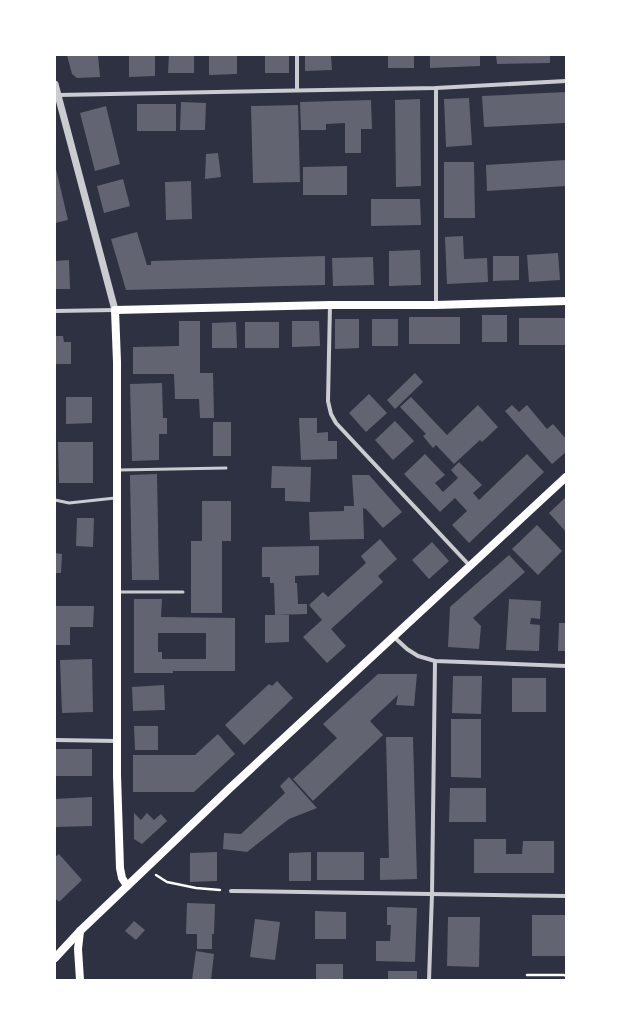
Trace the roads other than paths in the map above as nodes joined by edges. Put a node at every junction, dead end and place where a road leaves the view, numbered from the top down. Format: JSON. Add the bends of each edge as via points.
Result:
{"nodes":[{"id":1,"x":297,"y":55,"type":"edge"},
{"id":2,"x":566,"y":81,"type":"edge"},
{"id":3,"x":55,"y":84,"type":"edge"},
{"id":4,"x":436,"y":88,"type":"junction"},
{"id":5,"x":297,"y":90,"type":"junction"},
{"id":6,"x":58,"y":95,"type":"junction"},
{"id":7,"x":566,"y":301,"type":"edge"},
{"id":8,"x":330,"y":305,"type":"junction"},
{"id":9,"x":436,"y":305,"type":"junction"},
{"id":10,"x":114,"y":310,"type":"junction"},
{"id":11,"x":55,"y":311,"type":"edge"},
{"id":12,"x":226,"y":468,"type":"dead end"},
{"id":13,"x":117,"y":470,"type":"junction"},
{"id":14,"x":566,"y":477,"type":"edge"},
{"id":15,"x":117,"y":498,"type":"junction"},
{"id":16,"x":55,"y":500,"type":"edge"},
{"id":17,"x":470,"y":566,"type":"junction"},
{"id":18,"x":117,"y":592,"type":"junction"},
{"id":19,"x":183,"y":592,"type":"dead end"},
{"id":20,"x":394,"y":637,"type":"junction"},
{"id":21,"x":435,"y":661,"type":"junction"},
{"id":22,"x":566,"y":666,"type":"edge"},
{"id":23,"x":55,"y":740,"type":"edge"},
{"id":24,"x":117,"y":741,"type":"junction"},
{"id":25,"x":127,"y":886,"type":"junction"},
{"id":26,"x":231,"y":891,"type":"road end"},
{"id":27,"x":432,"y":894,"type":"junction"},
{"id":28,"x":566,"y":896,"type":"edge"},
{"id":29,"x":80,"y":931,"type":"junction"},
{"id":30,"x":55,"y":958,"type":"edge"},
{"id":31,"x":80,"y":980,"type":"edge"},
{"id":32,"x":429,"y":980,"type":"edge"}],
"edges":[{"from":1,"to":5,"type":"street"},
{"from":2,"to":4,"type":"street"},
{"from":3,"to":6,"type":"street"},
{"from":4,"to":5,"type":"street"},
{"from":4,"to":9,"type":"street"},
{"from":5,"to":6,"type":"street"},
{"from":6,"to":10,"type":"street"},
{"from":7,"to":9,"type":"main road"},
{"from":8,"to":9,"type":"main road"},
{"from":8,"to":10,"type":"main road"},
{"from":8,"to":17,"type":"street","via":[[328,401],[331,414],[336,423]]},
{"from":10,"to":11,"type":"street"},
{"from":10,"to":13,"type":"main road","via":[[117,362]]},
{"from":12,"to":13,"type":"lane"},
{"from":13,"to":15,"type":"main road"},
{"from":14,"to":17,"type":"main road"},
{"from":15,"to":16,"type":"lane","via":[[69,503]]},
{"from":15,"to":18,"type":"main road"},
{"from":17,"to":20,"type":"main road"},
{"from":18,"to":19,"type":"lane"},
{"from":18,"to":24,"type":"main road"},
{"from":20,"to":21,"type":"street","via":[[418,656]]},
{"from":20,"to":25,"type":"main road"},
{"from":21,"to":22,"type":"street"},
{"from":21,"to":27,"type":"street"},
{"from":23,"to":24,"type":"street"},
{"from":24,"to":25,"type":"main road","via":[[120,868]]},
{"from":25,"to":29,"type":"main road"},
{"from":26,"to":27,"type":"street"},
{"from":27,"to":28,"type":"street"},
{"from":27,"to":32,"type":"street"},
{"from":29,"to":30,"type":"main road"},
{"from":29,"to":31,"type":"main road"}]}
